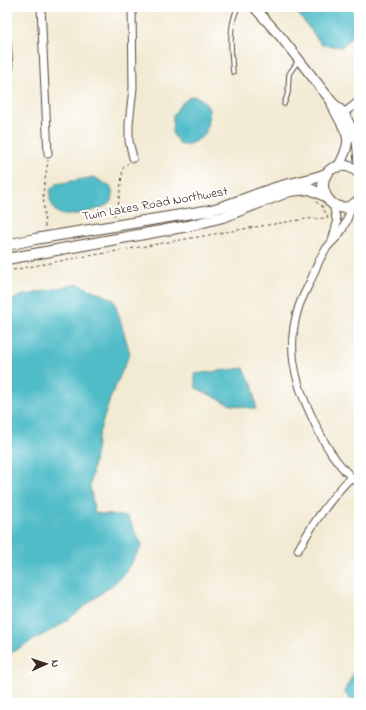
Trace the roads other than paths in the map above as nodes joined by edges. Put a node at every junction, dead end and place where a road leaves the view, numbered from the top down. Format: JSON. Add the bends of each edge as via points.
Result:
{"nodes":[{"id":1,"x":41,"y":7,"type":"edge"},
{"id":2,"x":132,"y":7,"type":"edge"},
{"id":3,"x":238,"y":7,"type":"edge"},
{"id":4,"x":254,"y":7,"type":"edge"},
{"id":5,"x":7,"y":23,"type":"edge"},
{"id":6,"x":299,"y":60,"type":"junction"},
{"id":7,"x":233,"y":72,"type":"dead end"},
{"id":8,"x":7,"y":75,"type":"edge"},
{"id":9,"x":359,"y":101,"type":"edge"},
{"id":10,"x":332,"y":102,"type":"junction"},
{"id":11,"x":284,"y":104,"type":"dead end"},
{"id":12,"x":344,"y":113,"type":"junction"},
{"id":13,"x":356,"y":130,"type":"edge"},
{"id":14,"x":48,"y":154,"type":"road end"},
{"id":15,"x":133,"y":158,"type":"road end"},
{"id":16,"x":359,"y":162,"type":"edge"},
{"id":17,"x":338,"y":167,"type":"junction"},
{"id":18,"x":328,"y":173,"type":"junction"},
{"id":19,"x":359,"y":173,"type":"edge"},
{"id":20,"x":329,"y":200,"type":"junction"},
{"id":21,"x":356,"y":203,"type":"edge"},
{"id":22,"x":332,"y":242,"type":"junction"},
{"id":23,"x":7,"y":245,"type":"edge"},
{"id":24,"x":7,"y":259,"type":"edge"},
{"id":25,"x":351,"y":477,"type":"junction"},
{"id":26,"x":359,"y":484,"type":"edge"},
{"id":27,"x":298,"y":550,"type":"dead end"}],
"edges":[{"from":1,"to":14,"type":"street"},
{"from":2,"to":15,"type":"street","via":[[133,88],[129,141]]},
{"from":3,"to":7,"type":"lane","via":[[232,31]]},
{"from":4,"to":6,"type":"street"},
{"from":5,"to":8,"type":"lane","via":[[10,70]]},
{"from":6,"to":10,"type":"street"},
{"from":6,"to":11,"type":"lane","via":[[289,74],[288,93]]},
{"from":9,"to":12,"type":"street"},
{"from":10,"to":12,"type":"street"},
{"from":10,"to":17,"type":"street","via":[[348,137],[346,153]]},
{"from":12,"to":13,"type":"street"},
{"from":13,"to":16,"type":"street"},
{"from":17,"to":18,"type":"main road","name":"Twin Lakes Road Northwest"},
{"from":17,"to":19,"type":"main road","via":[[351,167]]},
{"from":18,"to":20,"type":"main road","via":[[323,190]]},
{"from":18,"to":23,"type":"main road","name":"Twin Lakes Road Northwest","via":[[211,210]]},
{"from":20,"to":21,"type":"main road","name":"Twin Lakes Road Northwest","via":[[339,207]]},
{"from":20,"to":22,"type":"street","via":[[337,219]]},
{"from":20,"to":24,"type":"main road","name":"Twin Lakes Road Northwest","via":[[310,189],[290,191],[223,217],[188,226]]},
{"from":21,"to":22,"type":"street","via":[[340,234]]},
{"from":22,"to":25,"type":"street","via":[[322,255],[299,306],[292,352],[295,375],[318,431],[336,461]]},
{"from":25,"to":26,"type":"street"},
{"from":25,"to":27,"type":"street","via":[[317,518]]}]}
